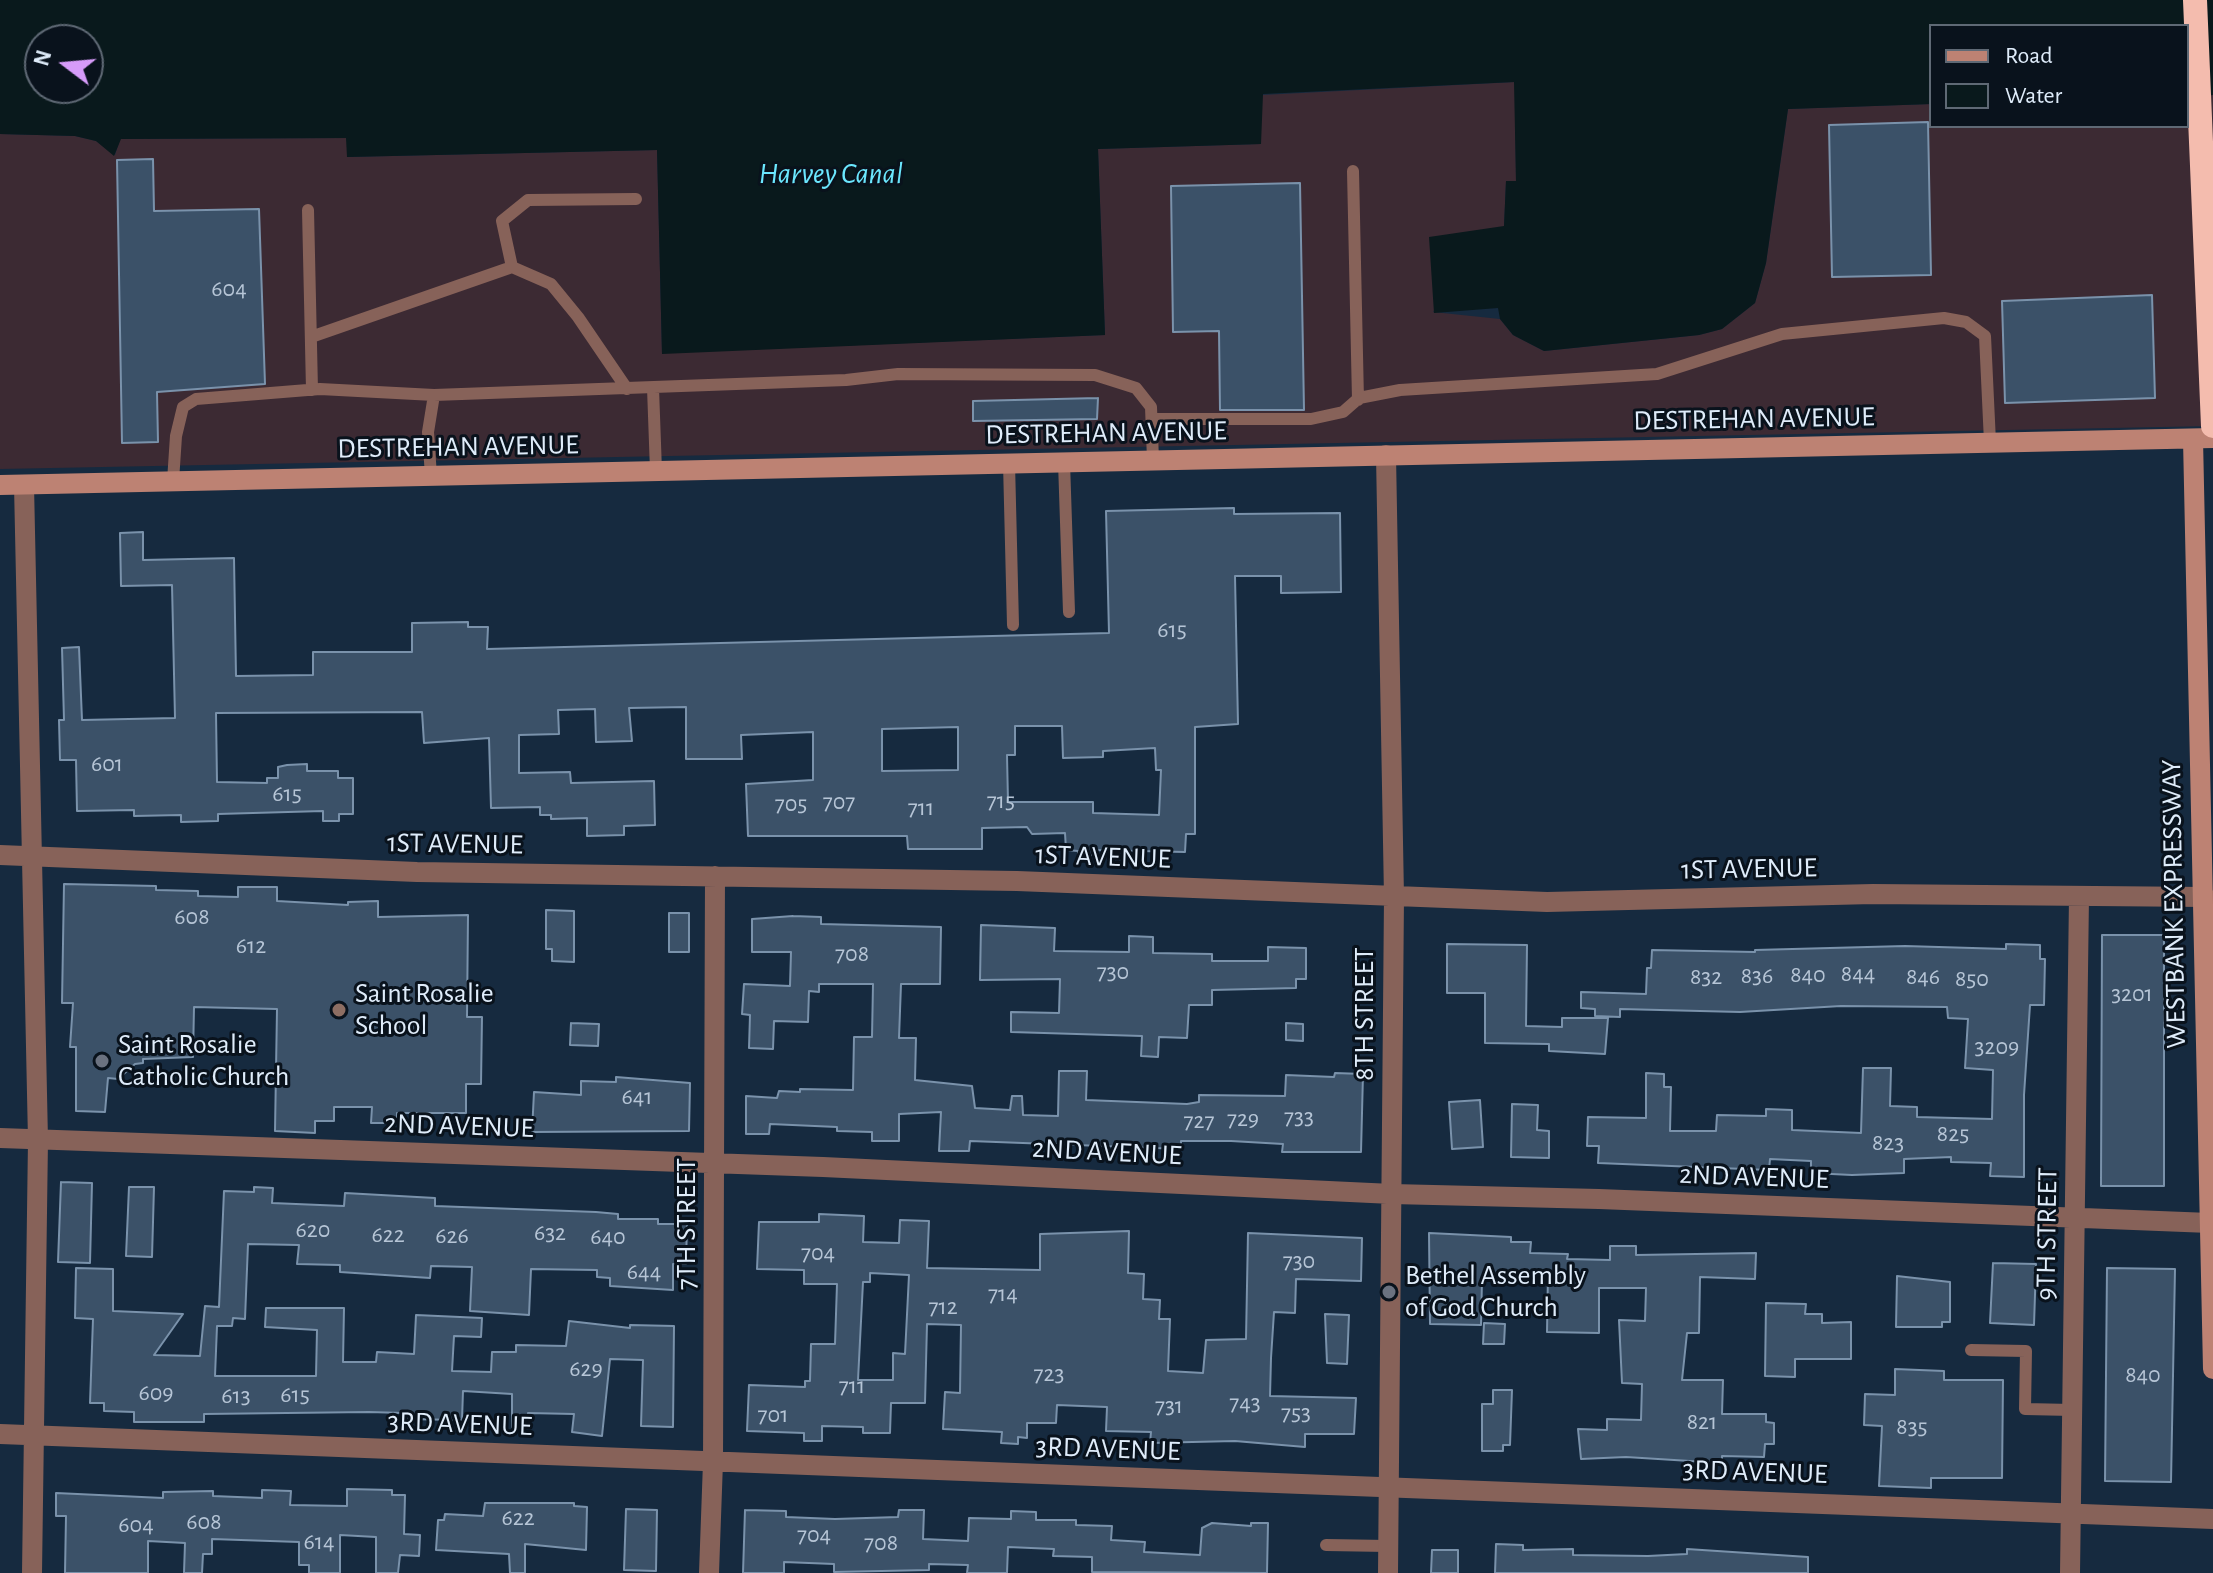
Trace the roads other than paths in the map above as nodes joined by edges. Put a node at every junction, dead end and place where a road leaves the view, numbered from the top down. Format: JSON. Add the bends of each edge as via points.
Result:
{"nodes":[{"id":1,"x":2195,"y":0,"type":"edge"},
{"id":2,"x":1353,"y":171,"type":"dead end"},
{"id":3,"x":636,"y":199,"type":"dead end"},
{"id":4,"x":308,"y":210,"type":"dead end"},
{"id":5,"x":512,"y":267,"type":"junction"},
{"id":6,"x":311,"y":337,"type":"junction"},
{"id":7,"x":653,"y":388,"type":"junction"},
{"id":8,"x":627,"y":389,"type":"junction"},
{"id":9,"x":312,"y":390,"type":"junction"},
{"id":10,"x":434,"y":395,"type":"junction"},
{"id":11,"x":1358,"y":400,"type":"junction"},
{"id":12,"x":1153,"y":419,"type":"junction"},
{"id":13,"x":2206,"y":434,"type":"edge"},
{"id":14,"x":1990,"y":442,"type":"junction"},
{"id":15,"x":1386,"y":455,"type":"junction"},
{"id":16,"x":1153,"y":460,"type":"junction"},
{"id":17,"x":1064,"y":462,"type":"junction"},
{"id":18,"x":1009,"y":463,"type":"junction"},
{"id":19,"x":656,"y":471,"type":"junction"},
{"id":20,"x":431,"y":476,"type":"junction"},
{"id":21,"x":173,"y":481,"type":"junction"},
{"id":22,"x":0,"y":485,"type":"edge"},
{"id":23,"x":24,"y":485,"type":"junction"},
{"id":24,"x":1069,"y":612,"type":"dead end"},
{"id":25,"x":1013,"y":625,"type":"dead end"},
{"id":26,"x":0,"y":855,"type":"edge"},
{"id":27,"x":33,"y":856,"type":"junction"},
{"id":28,"x":715,"y":876,"type":"junction"},
{"id":29,"x":2079,"y":896,"type":"junction"},
{"id":30,"x":1394,"y":897,"type":"junction"},
{"id":31,"x":2205,"y":897,"type":"junction"},
{"id":32,"x":0,"y":1138,"type":"edge"},
{"id":33,"x":38,"y":1140,"type":"junction"},
{"id":34,"x":716,"y":1163,"type":"junction"},
{"id":35,"x":1392,"y":1194,"type":"junction"},
{"id":36,"x":2075,"y":1219,"type":"junction"},
{"id":37,"x":2210,"y":1223,"type":"junction"},
{"id":38,"x":1971,"y":1350,"type":"dead end"},
{"id":39,"x":2213,"y":1369,"type":"edge"},
{"id":40,"x":2072,"y":1410,"type":"junction"},
{"id":41,"x":0,"y":1434,"type":"edge"},
{"id":42,"x":34,"y":1435,"type":"junction"},
{"id":43,"x":713,"y":1462,"type":"junction"},
{"id":44,"x":1391,"y":1488,"type":"junction"},
{"id":45,"x":2071,"y":1512,"type":"junction"},
{"id":46,"x":2213,"y":1519,"type":"edge"},
{"id":47,"x":1326,"y":1545,"type":"dead end"},
{"id":48,"x":1388,"y":1546,"type":"junction"},
{"id":49,"x":32,"y":1573,"type":"edge"},
{"id":50,"x":709,"y":1573,"type":"edge"},
{"id":51,"x":1388,"y":1573,"type":"edge"},
{"id":52,"x":2070,"y":1573,"type":"edge"}],
"edges":[{"from":1,"to":13,"type":"highway","name":"WESTBANK EXPRESSWAY"},
{"from":2,"to":11,"type":"lane"},
{"from":3,"to":5,"type":"lane","via":[[528,200],[502,221]]},
{"from":4,"to":6,"type":"lane"},
{"from":5,"to":6,"type":"lane"},
{"from":5,"to":8,"type":"lane","via":[[551,284]]},
{"from":6,"to":9,"type":"lane"},
{"from":7,"to":8,"type":"lane"},
{"from":7,"to":12,"type":"lane","via":[[898,374],[1095,375],[1136,388],[1151,407]]},
{"from":7,"to":19,"type":"lane"},
{"from":8,"to":10,"type":"lane"},
{"from":9,"to":10,"type":"lane"},
{"from":9,"to":21,"type":"lane","via":[[196,399],[183,407]]},
{"from":10,"to":20,"type":"lane","via":[[428,432]]},
{"from":11,"to":12,"type":"lane","via":[[1343,412],[1311,419]]},
{"from":11,"to":14,"type":"lane","via":[[1400,390],[1657,374],[1782,334],[1944,318],[1966,322],[1985,336]]},
{"from":12,"to":16,"type":"lane"},
{"from":13,"to":14,"type":"main road","name":"DESTREHAN AVENUE"},
{"from":13,"to":31,"type":"main road","name":"WESTBANK EXPRESSWAY"},
{"from":14,"to":15,"type":"main road","name":"DESTREHAN AVENUE"},
{"from":15,"to":16,"type":"main road","name":"DESTREHAN AVENUE"},
{"from":15,"to":30,"type":"street","name":"8TH STREET"},
{"from":16,"to":17,"type":"main road","name":"DESTREHAN AVENUE"},
{"from":17,"to":18,"type":"main road","name":"DESTREHAN AVENUE"},
{"from":17,"to":24,"type":"lane"},
{"from":18,"to":19,"type":"main road","name":"DESTREHAN AVENUE"},
{"from":18,"to":25,"type":"lane"},
{"from":19,"to":20,"type":"main road","name":"DESTREHAN AVENUE"},
{"from":20,"to":21,"type":"main road","name":"DESTREHAN AVENUE"},
{"from":21,"to":23,"type":"main road","name":"DESTREHAN AVENUE"},
{"from":22,"to":23,"type":"main road","name":"DESTREHAN AVENUE"},
{"from":23,"to":27,"type":"street"},
{"from":26,"to":27,"type":"street","name":"1ST AVENUE"},
{"from":27,"to":28,"type":"street","name":"1ST AVENUE","via":[[417,872]]},
{"from":27,"to":33,"type":"street"},
{"from":28,"to":30,"type":"street","name":"1ST AVENUE","via":[[1017,881]]},
{"from":28,"to":34,"type":"street","name":"7TH STREET"},
{"from":29,"to":30,"type":"street","name":"1ST AVENUE","via":[[1873,894],[1547,902]]},
{"from":29,"to":31,"type":"street","name":"1ST AVENUE"},
{"from":29,"to":36,"type":"street","name":"9TH STREET"},
{"from":30,"to":35,"type":"street","name":"8TH STREET"},
{"from":31,"to":37,"type":"main road","name":"WESTBANK EXPRESSWAY"},
{"from":32,"to":33,"type":"street","name":"2ND AVENUE"},
{"from":33,"to":34,"type":"street","name":"2ND AVENUE"},
{"from":33,"to":42,"type":"street"},
{"from":34,"to":35,"type":"street","name":"2ND AVENUE"},
{"from":34,"to":43,"type":"street","name":"7TH STREET"},
{"from":35,"to":36,"type":"street","name":"2ND AVENUE"},
{"from":35,"to":44,"type":"street","name":"8TH STREET"},
{"from":36,"to":37,"type":"street","name":"2ND AVENUE"},
{"from":36,"to":40,"type":"street","name":"9TH STREET"},
{"from":37,"to":39,"type":"main road","name":"WESTBANK EXPRESSWAY"},
{"from":38,"to":40,"type":"lane","via":[[2026,1351],[2025,1409]]},
{"from":40,"to":45,"type":"street","name":"9TH STREET"},
{"from":41,"to":42,"type":"street","name":"3RD AVENUE"},
{"from":42,"to":43,"type":"street","name":"3RD AVENUE"},
{"from":42,"to":49,"type":"street"},
{"from":43,"to":44,"type":"street","name":"3RD AVENUE"},
{"from":43,"to":50,"type":"street","name":"7TH STREET"},
{"from":44,"to":45,"type":"street","name":"3RD AVENUE"},
{"from":44,"to":48,"type":"street","name":"8TH STREET"},
{"from":45,"to":46,"type":"street","name":"3RD AVENUE"},
{"from":45,"to":52,"type":"street","name":"9TH STREET"},
{"from":47,"to":48,"type":"lane"},
{"from":48,"to":51,"type":"street","name":"8TH STREET"}]}
